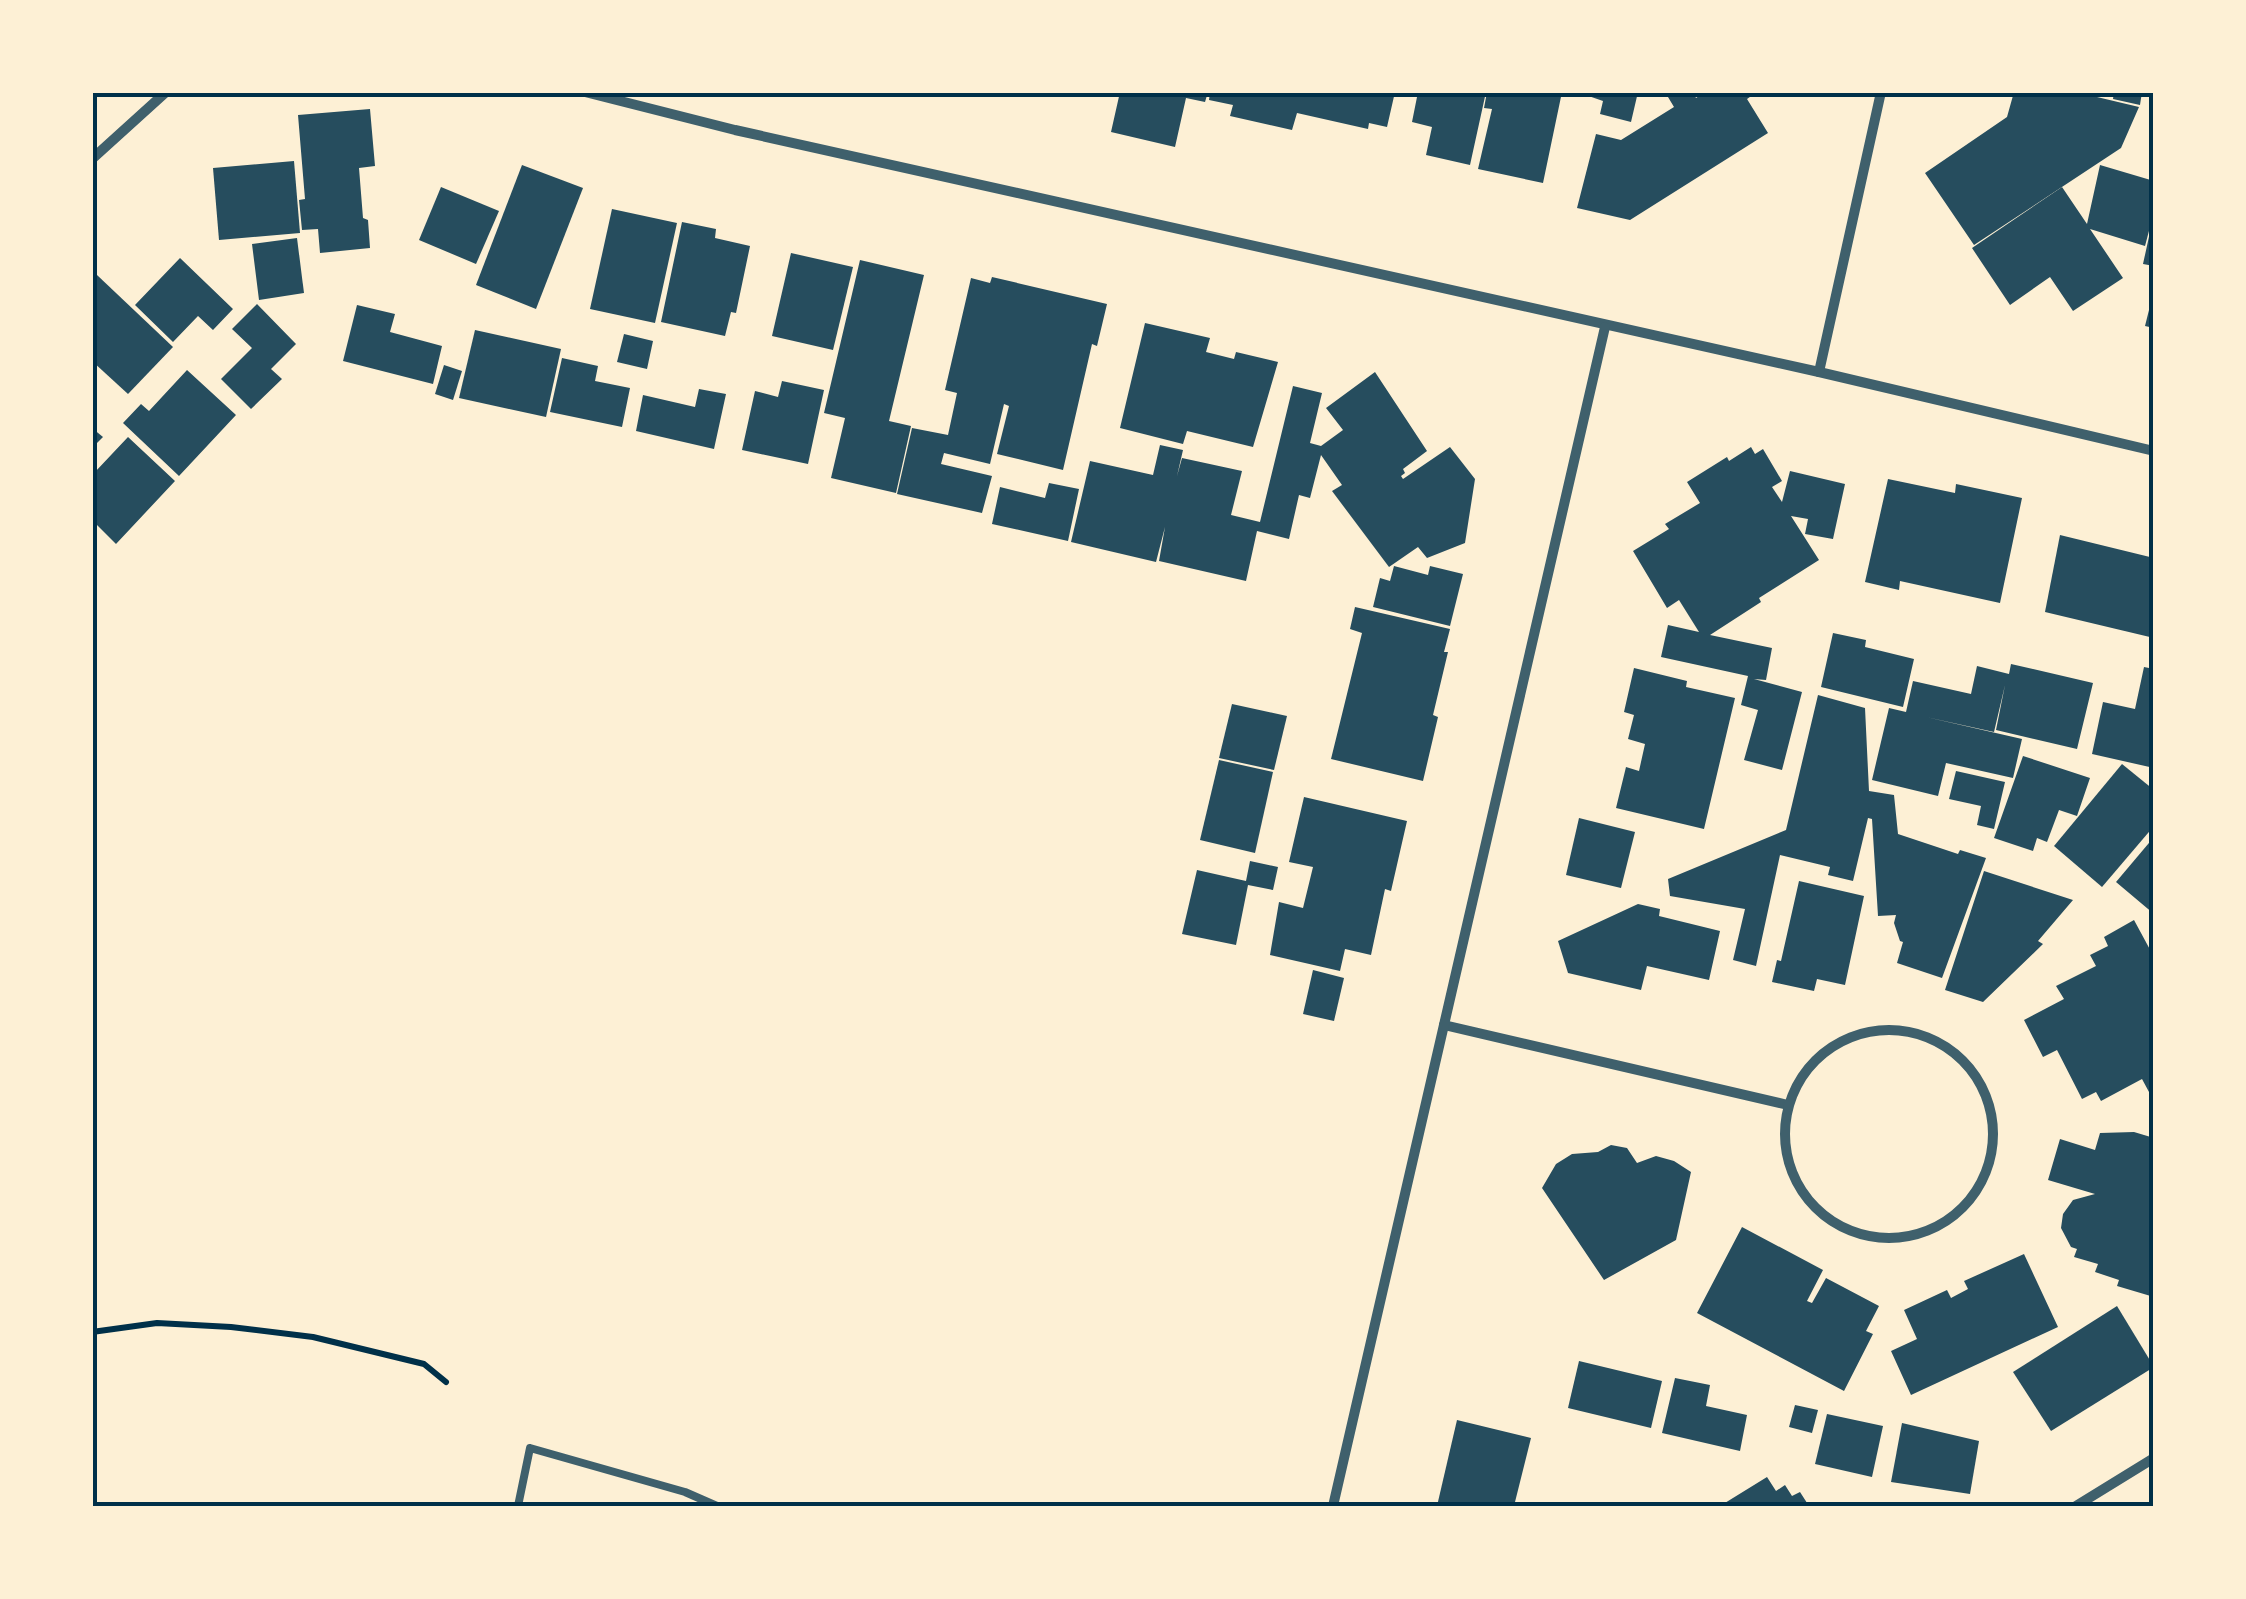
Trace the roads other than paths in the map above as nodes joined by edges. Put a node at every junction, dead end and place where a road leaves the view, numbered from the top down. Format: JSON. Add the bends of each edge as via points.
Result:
{"nodes":[{"id":1,"x":166,"y":92,"type":"edge"},
{"id":2,"x":585,"y":92,"type":"edge"},
{"id":3,"x":1881,"y":92,"type":"edge"},
{"id":4,"x":92,"y":159,"type":"edge"},
{"id":5,"x":1605,"y":327,"type":"junction"},
{"id":6,"x":1819,"y":372,"type":"junction"},
{"id":7,"x":2154,"y":451,"type":"edge"},
{"id":8,"x":1444,"y":1024,"type":"junction"},
{"id":9,"x":1788,"y":1105,"type":"junction"},
{"id":10,"x":2154,"y":1458,"type":"edge"},
{"id":11,"x":518,"y":1506,"type":"edge"},
{"id":12,"x":717,"y":1506,"type":"edge"},
{"id":13,"x":1333,"y":1506,"type":"edge"},
{"id":14,"x":2076,"y":1506,"type":"edge"}],
"edges":[{"from":1,"to":4,"type":"street"},
{"from":2,"to":5,"type":"street"},
{"from":3,"to":6,"type":"street"},
{"from":5,"to":6,"type":"street"},
{"from":5,"to":8,"type":"street"},
{"from":6,"to":7,"type":"street"},
{"from":8,"to":9,"type":"street"},
{"from":8,"to":13,"type":"street"},
{"from":9,"to":9,"type":"street","via":[[1815,1060],[1836,1044],[1884,1030],[1936,1040],[1958,1054],[1986,1097],[1992,1149],[1985,1174],[1972,1197],[1931,1229],[1906,1237],[1854,1232],[1830,1221],[1796,1182],[1787,1157]]},
{"from":10,"to":14,"type":"street"},
{"from":11,"to":12,"type":"lane","via":[[530,1448]]}]}
